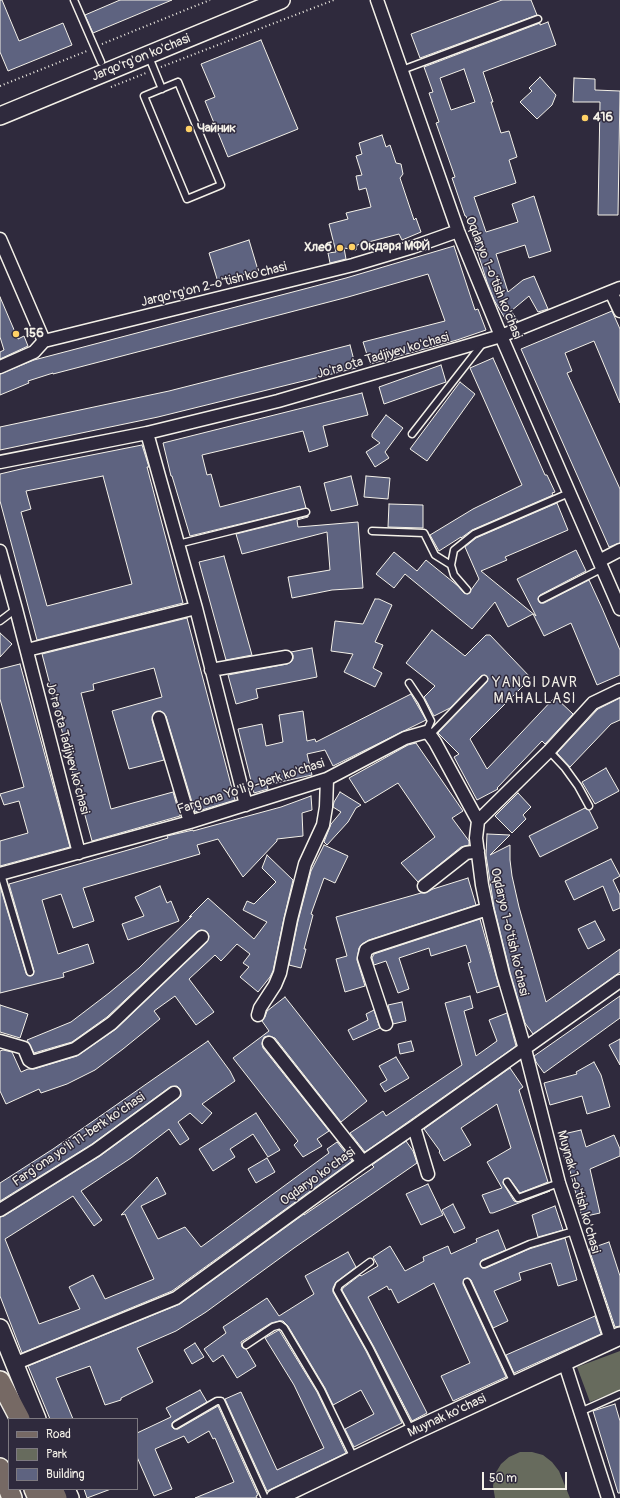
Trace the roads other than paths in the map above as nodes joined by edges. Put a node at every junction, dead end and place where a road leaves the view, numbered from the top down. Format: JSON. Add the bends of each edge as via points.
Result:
{"nodes":[{"id":1,"x":74,"y":0,"type":"edge"},
{"id":2,"x":251,"y":0,"type":"edge"},
{"id":3,"x":280,"y":0,"type":"edge"},
{"id":4,"x":377,"y":0,"type":"edge"},
{"id":5,"x":538,"y":19,"type":"dead end"},
{"id":6,"x":98,"y":55,"type":"junction"},
{"id":7,"x":151,"y":62,"type":"junction"},
{"id":8,"x":402,"y":70,"type":"junction"},
{"id":9,"x":162,"y":89,"type":"junction"},
{"id":10,"x":0,"y":104,"type":"edge"},
{"id":11,"x":0,"y":116,"type":"edge"},
{"id":12,"x":458,"y":231,"type":"junction"},
{"id":13,"x":0,"y":240,"type":"edge"},
{"id":14,"x":616,"y":290,"type":"edge"},
{"id":15,"x":620,"y":311,"type":"edge"},
{"id":16,"x":501,"y":336,"type":"junction"},
{"id":17,"x":44,"y":341,"type":"junction"},
{"id":18,"x":484,"y":342,"type":"junction"},
{"id":19,"x":0,"y":367,"type":"edge"},
{"id":20,"x":147,"y":433,"type":"junction"},
{"id":21,"x":412,"y":434,"type":"dead end"},
{"id":22,"x":0,"y":462,"type":"edge"},
{"id":23,"x":569,"y":493,"type":"junction"},
{"id":24,"x":306,"y":512,"type":"dead end"},
{"id":25,"x":372,"y":531,"type":"dead end"},
{"id":26,"x":178,"y":544,"type":"junction"},
{"id":27,"x":620,"y":550,"type":"edge"},
{"id":28,"x":0,"y":551,"type":"edge"},
{"id":29,"x":601,"y":564,"type":"junction"},
{"id":30,"x":451,"y":565,"type":"junction"},
{"id":31,"x":467,"y":590,"type":"dead end"},
{"id":32,"x":542,"y":599,"type":"dead end"},
{"id":33,"x":196,"y":608,"type":"junction"},
{"id":34,"x":620,"y":608,"type":"edge"},
{"id":35,"x":16,"y":610,"type":"junction"},
{"id":36,"x":0,"y":621,"type":"edge"},
{"id":37,"x":27,"y":650,"type":"junction"},
{"id":38,"x":286,"y":657,"type":"dead end"},
{"id":39,"x":211,"y":670,"type":"junction"},
{"id":40,"x":484,"y":679,"type":"dead end"},
{"id":41,"x":409,"y":682,"type":"dead end"},
{"id":42,"x":620,"y":690,"type":"edge"},
{"id":43,"x":159,"y":718,"type":"dead end"},
{"id":44,"x":428,"y":733,"type":"junction"},
{"id":45,"x":549,"y":751,"type":"junction"},
{"id":46,"x":327,"y":779,"type":"junction"},
{"id":47,"x":246,"y":805,"type":"junction"},
{"id":48,"x":589,"y":806,"type":"dead end"},
{"id":49,"x":190,"y":822,"type":"junction"},
{"id":50,"x":478,"y":822,"type":"junction"},
{"id":51,"x":478,"y":851,"type":"junction"},
{"id":52,"x":79,"y":853,"type":"junction"},
{"id":53,"x":1,"y":874,"type":"edge"},
{"id":54,"x":424,"y":886,"type":"dead end"},
{"id":55,"x":487,"y":909,"type":"junction"},
{"id":56,"x":202,"y":937,"type":"dead end"},
{"id":57,"x":30,"y":972,"type":"dead end"},
{"id":58,"x":620,"y":981,"type":"edge"},
{"id":59,"x":258,"y":1016,"type":"dead end"},
{"id":60,"x":386,"y":1024,"type":"dead end"},
{"id":61,"x":0,"y":1041,"type":"edge"},
{"id":62,"x":269,"y":1043,"type":"dead end"},
{"id":63,"x":525,"y":1049,"type":"junction"},
{"id":64,"x":174,"y":1093,"type":"dead end"},
{"id":65,"x":414,"y":1127,"type":"junction"},
{"id":66,"x":363,"y":1162,"type":"junction"},
{"id":67,"x":428,"y":1174,"type":"dead end"},
{"id":68,"x":508,"y":1182,"type":"dead end"},
{"id":69,"x":559,"y":1183,"type":"junction"},
{"id":70,"x":0,"y":1210,"type":"edge"},
{"id":71,"x":574,"y":1231,"type":"junction"},
{"id":72,"x":370,"y":1262,"type":"dead end"},
{"id":73,"x":484,"y":1264,"type":"dead end"},
{"id":74,"x":467,"y":1282,"type":"dead end"},
{"id":75,"x":0,"y":1328,"type":"edge"},
{"id":76,"x":616,"y":1338,"type":"edge"},
{"id":77,"x":246,"y":1345,"type":"dead end"},
{"id":78,"x":564,"y":1361,"type":"junction"},
{"id":79,"x":14,"y":1364,"type":"junction"},
{"id":80,"x":0,"y":1381,"type":"edge"},
{"id":81,"x":514,"y":1384,"type":"junction"},
{"id":82,"x":620,"y":1394,"type":"edge"},
{"id":83,"x":0,"y":1404,"type":"edge"},
{"id":84,"x":580,"y":1412,"type":"junction"},
{"id":85,"x":19,"y":1418,"type":"edge"},
{"id":86,"x":37,"y":1418,"type":"edge"},
{"id":87,"x":8,"y":1424,"type":"edge"},
{"id":88,"x":176,"y":1424,"type":"dead end"},
{"id":89,"x":412,"y":1432,"type":"junction"},
{"id":90,"x":354,"y":1459,"type":"junction"},
{"id":91,"x":0,"y":1468,"type":"edge"},
{"id":92,"x":8,"y":1488,"type":"edge"},
{"id":93,"x":265,"y":1498,"type":"edge"},
{"id":94,"x":275,"y":1498,"type":"edge"},
{"id":95,"x":608,"y":1498,"type":"edge"}],
"edges":[{"from":1,"to":6,"type":"lane"},
{"from":2,"to":6,"type":"main road","name":"Jarqo'rg'on ko'chasi"},
{"from":3,"to":7,"type":"main road","name":"Jarqo'rg'on ko'chasi"},
{"from":4,"to":8,"type":"street","name":"Oqdaryo 1-o'tish ko'chasi"},
{"from":5,"to":8,"type":"lane"},
{"from":6,"to":10,"type":"main road","name":"Jarqo'rg'on ko'chasi"},
{"from":7,"to":9,"type":"lane"},
{"from":7,"to":11,"type":"main road","name":"Jarqo'rg'on ko'chasi"},
{"from":8,"to":12,"type":"street","name":"Oqdaryo 1-o'tish ko'chasi"},
{"from":9,"to":9,"type":"lane","via":[[178,82],[221,185],[187,199],[144,96]]},
{"from":12,"to":16,"type":"street","name":"Oqdaryo 1-o'tish ko'chasi"},
{"from":12,"to":17,"type":"street","name":"Jarqo'rg'on 2-o'tish ko'chasi","via":[[353,265]]},
{"from":13,"to":17,"type":"street"},
{"from":14,"to":15,"type":"street"},
{"from":14,"to":16,"type":"street","name":"Jo'ra ota Tadjiyev ko'chasi"},
{"from":16,"to":18,"type":"street","name":"Jo'ra ota Tadjiyev ko'chasi"},
{"from":16,"to":23,"type":"street","name":"Oqdaryo 1-o'tish ko'chasi"},
{"from":17,"to":19,"type":"street","name":"Jarqo'rg'on 2-o'tish ko'chasi","via":[[34,352]]},
{"from":18,"to":20,"type":"street","name":"Jo'ra ota Tadjiyev ko'chasi","via":[[278,402]]},
{"from":18,"to":21,"type":"lane"},
{"from":20,"to":22,"type":"street","name":"Jo'ra ota Tadjiyev ko'chasi"},
{"from":20,"to":26,"type":"street"},
{"from":23,"to":29,"type":"street","name":"Oqdaryo 1-o'tish ko'chasi"},
{"from":23,"to":30,"type":"lane","via":[[474,534],[454,550]]},
{"from":24,"to":26,"type":"lane"},
{"from":25,"to":30,"type":"lane","via":[[424,533],[435,555]]},
{"from":26,"to":33,"type":"street"},
{"from":27,"to":29,"type":"street"},
{"from":28,"to":35,"type":"street","name":"Jo'ra ota Tadjiyev ko'chasi"},
{"from":29,"to":32,"type":"lane"},
{"from":29,"to":34,"type":"street","name":"Oqdaryo 1-o'tish ko'chasi"},
{"from":30,"to":31,"type":"lane","via":[[454,575]]},
{"from":33,"to":37,"type":"street"},
{"from":33,"to":39,"type":"street"},
{"from":35,"to":36,"type":"lane"},
{"from":35,"to":37,"type":"street","name":"Jo'ra ota Tadjiyev ko'chasi"},
{"from":37,"to":52,"type":"street","name":"Jo'ra ota Tadjiyev ko'chasi"},
{"from":38,"to":39,"type":"street"},
{"from":39,"to":47,"type":"street"},
{"from":40,"to":44,"type":"lane"},
{"from":41,"to":44,"type":"lane","via":[[431,721]]},
{"from":42,"to":45,"type":"street","via":[[593,703]]},
{"from":43,"to":49,"type":"street"},
{"from":44,"to":46,"type":"street","name":"Farg'ona Yo'li 9-berk ko'chasi","via":[[405,738]]},
{"from":44,"to":50,"type":"street"},
{"from":45,"to":48,"type":"lane","via":[[565,768]]},
{"from":45,"to":50,"type":"street"},
{"from":46,"to":47,"type":"street","name":"Farg'ona Yo'li 9-berk ko'chasi"},
{"from":46,"to":59,"type":"street","via":[[323,825],[305,864],[280,973]]},
{"from":47,"to":49,"type":"street","name":"Farg'ona Yo'li 9-berk ko'chasi"},
{"from":49,"to":52,"type":"street","name":"Farg'ona Yo'li 9-berk ko'chasi"},
{"from":50,"to":51,"type":"street","name":"Oqdaryo 1-o'tish ko'chasi"},
{"from":51,"to":54,"type":"street","via":[[466,853]]},
{"from":51,"to":55,"type":"street","name":"Oqdaryo 1-o'tish ko'chasi"},
{"from":52,"to":53,"type":"street","name":"Farg'ona Yo'li 9-berk ko'chasi"},
{"from":53,"to":57,"type":"lane"},
{"from":55,"to":60,"type":"street","via":[[366,950],[364,958]]},
{"from":55,"to":63,"type":"street","name":"Oqdaryo 1-o'tish ko'chasi"},
{"from":56,"to":61,"type":"street","via":[[112,1023],[75,1049],[32,1062],[24,1048]]},
{"from":58,"to":63,"type":"street","name":"Oqdaryo ko'chasi"},
{"from":62,"to":66,"type":"street"},
{"from":63,"to":65,"type":"street","name":"Oqdaryo ko'chasi"},
{"from":63,"to":69,"type":"street","name":"Muynak 1-o'tish ko'chasi"},
{"from":64,"to":70,"type":"street","name":"Farg'ona yo'li 11-berk ko'chasi","via":[[96,1150]]},
{"from":65,"to":66,"type":"street","name":"Oqdaryo ko'chasi"},
{"from":65,"to":67,"type":"street"},
{"from":66,"to":79,"type":"street","name":"Oqdaryo ko'chasi","via":[[176,1298]]},
{"from":68,"to":69,"type":"lane","via":[[518,1198]]},
{"from":69,"to":71,"type":"street","name":"Muynak 1-o'tish ko'chasi"},
{"from":71,"to":73,"type":"lane","via":[[530,1244]]},
{"from":71,"to":76,"type":"street","name":"Muynak 1-o'tish ko'chasi"},
{"from":72,"to":89,"type":"lane","via":[[339,1285],[337,1290]]},
{"from":74,"to":81,"type":"lane"},
{"from":75,"to":79,"type":"main road"},
{"from":76,"to":78,"type":"main road","name":"Muynak ko'chasi"},
{"from":77,"to":90,"type":"lane","via":[[273,1327],[280,1325],[284,1328],[321,1390]]},
{"from":78,"to":81,"type":"main road","name":"Muynak ko'chasi"},
{"from":78,"to":84,"type":"street"},
{"from":79,"to":86,"type":"main road"},
{"from":80,"to":85,"type":"main road"},
{"from":81,"to":89,"type":"main road","name":"Muynak ko'chasi"},
{"from":82,"to":84,"type":"lane"},
{"from":83,"to":87,"type":"main road"},
{"from":84,"to":95,"type":"street"},
{"from":88,"to":93,"type":"lane","via":[[221,1401]]},
{"from":89,"to":90,"type":"main road","name":"Muynak ko'chasi"},
{"from":90,"to":94,"type":"main road","name":"Muynak ko'chasi"},
{"from":91,"to":92,"type":"main road"}]}
